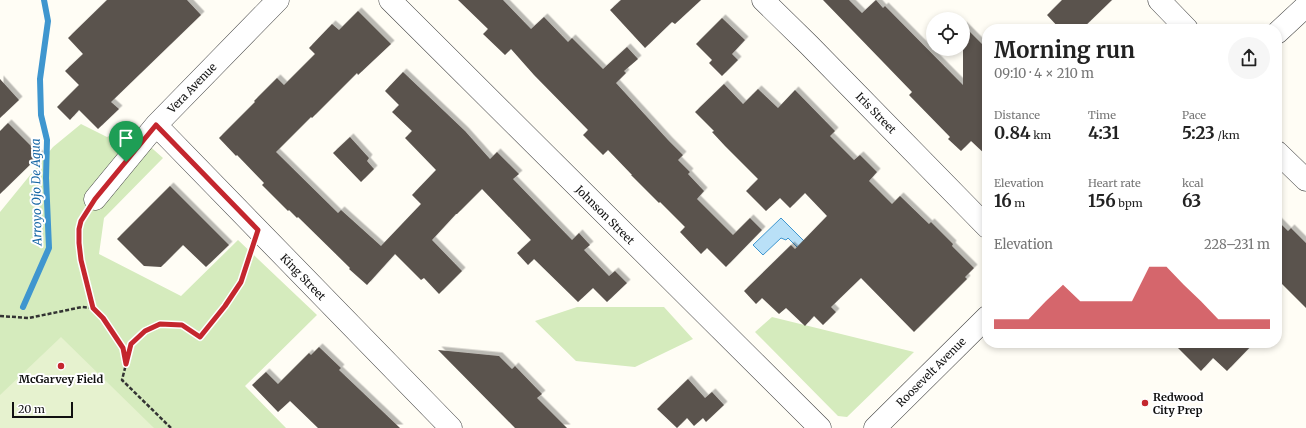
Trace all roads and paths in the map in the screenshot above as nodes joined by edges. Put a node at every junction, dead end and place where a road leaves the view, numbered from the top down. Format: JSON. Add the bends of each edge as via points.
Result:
{"nodes":[{"id":1,"x":278,"y":0,"type":"edge"},
{"id":2,"x":390,"y":0,"type":"edge"},
{"id":3,"x":763,"y":0,"type":"edge"},
{"id":4,"x":1159,"y":0,"type":"edge"},
{"id":5,"x":1306,"y":6,"type":"edge"},
{"id":6,"x":1182,"y":24,"type":"edge"},
{"id":7,"x":1282,"y":28,"type":"edge"},
{"id":8,"x":156,"y":125,"type":"junction"},
{"id":9,"x":1282,"y":157,"type":"edge"},
{"id":10,"x":1306,"y":180,"type":"edge"},
{"id":11,"x":95,"y":199,"type":"joint"},
{"id":12,"x":982,"y":222,"type":"edge"},
{"id":13,"x":258,"y":230,"type":"junction"},
{"id":14,"x":93,"y":308,"type":"junction"},
{"id":15,"x":0,"y":316,"type":"edge"},
{"id":16,"x":982,"y":322,"type":"edge"},
{"id":17,"x":126,"y":364,"type":"junction"},
{"id":18,"x":171,"y":428,"type":"edge"},
{"id":19,"x":450,"y":428,"type":"edge"},
{"id":20,"x":820,"y":428,"type":"edge"},
{"id":21,"x":875,"y":428,"type":"edge"}],
"edges":[{"from":1,"to":8,"type":"street","name":"Vera Avenue"},
{"from":2,"to":20,"type":"street","name":"Johnson Street"},
{"from":3,"to":12,"type":"street","name":"Iris Street"},
{"from":4,"to":6,"type":"street"},
{"from":5,"to":7,"type":"street"},
{"from":8,"to":11,"type":"street","name":"Vera Avenue"},
{"from":8,"to":13,"type":"street","name":"King Street"},
{"from":9,"to":10,"type":"street"},
{"from":11,"to":14,"type":"path","via":[[79,229],[81,260]]},
{"from":13,"to":17,"type":"path","via":[[241,282],[200,337],[182,325],[160,324],[145,331],[131,344]]},
{"from":13,"to":19,"type":"street","name":"King Street"},
{"from":14,"to":15,"type":"path","via":[[82,307],[29,318]]},
{"from":14,"to":17,"type":"path","via":[[123,348]]},
{"from":16,"to":21,"type":"street","name":"Roosevelt Avenue"},
{"from":17,"to":18,"type":"path","via":[[122,380]]}]}
